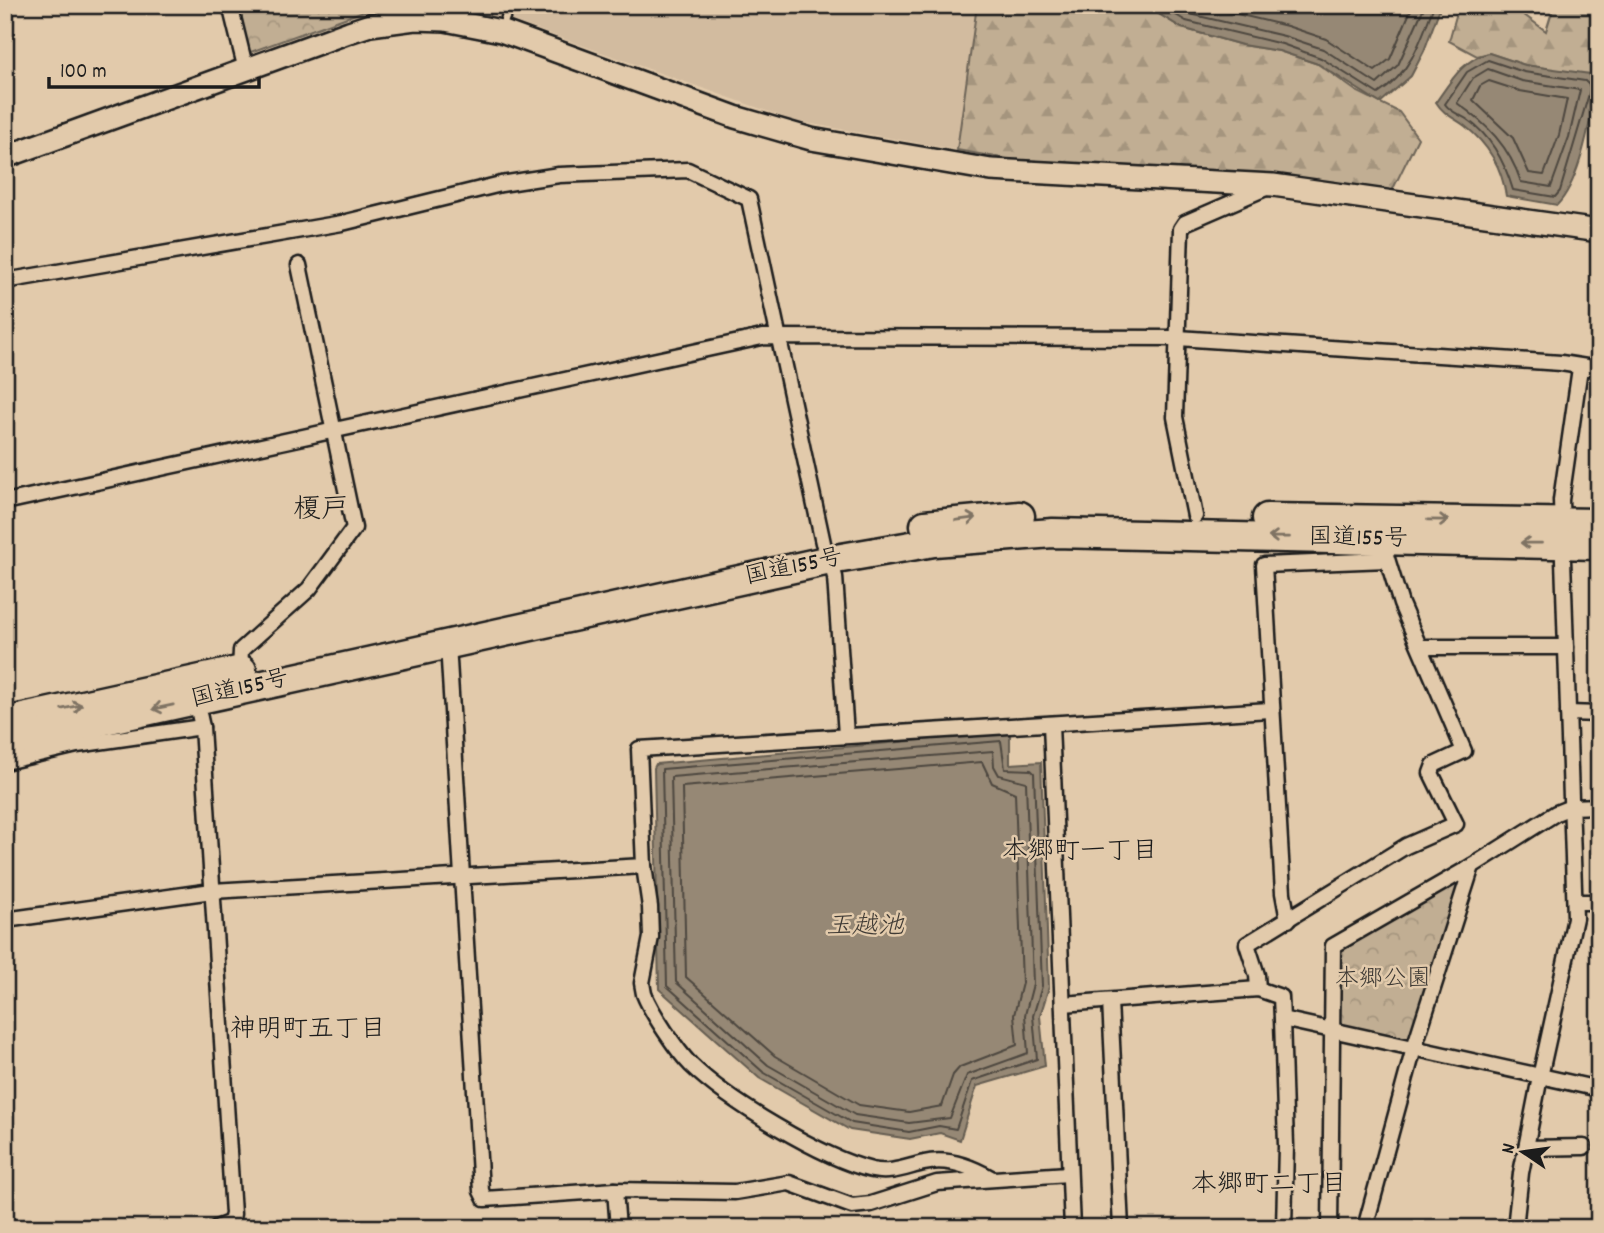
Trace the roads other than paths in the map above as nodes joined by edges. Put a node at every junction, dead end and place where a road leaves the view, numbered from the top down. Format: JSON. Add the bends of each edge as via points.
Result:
{"nodes":[{"id":1,"x":230,"y":5,"type":"edge"},
{"id":2,"x":510,"y":5,"type":"edge"},
{"id":3,"x":501,"y":31,"type":"junction"},
{"id":4,"x":246,"y":70,"type":"junction"},
{"id":5,"x":5,"y":157,"type":"edge"},
{"id":6,"x":1273,"y":185,"type":"junction"},
{"id":7,"x":1599,"y":231,"type":"edge"},
{"id":8,"x":299,"y":264,"type":"dead end"},
{"id":9,"x":5,"y":281,"type":"edge"},
{"id":10,"x":778,"y":335,"type":"junction"},
{"id":11,"x":1178,"y":338,"type":"junction"},
{"id":12,"x":1592,"y":369,"type":"edge"},
{"id":13,"x":334,"y":431,"type":"junction"},
{"id":14,"x":5,"y":502,"type":"edge"},
{"id":15,"x":1195,"y":516,"type":"junction"},
{"id":16,"x":1599,"y":523,"type":"edge"},
{"id":17,"x":1562,"y":533,"type":"junction"},
{"id":18,"x":1599,"y":545,"type":"edge"},
{"id":19,"x":1384,"y":550,"type":"junction"},
{"id":20,"x":826,"y":551,"type":"junction"},
{"id":21,"x":448,"y":644,"type":"junction"},
{"id":22,"x":1421,"y":647,"type":"junction"},
{"id":23,"x":1566,"y":647,"type":"junction"},
{"id":24,"x":240,"y":670,"type":"junction"},
{"id":25,"x":1270,"y":710,"type":"junction"},
{"id":26,"x":1568,"y":713,"type":"junction"},
{"id":27,"x":1599,"y":713,"type":"edge"},
{"id":28,"x":199,"y":714,"type":"junction"},
{"id":29,"x":5,"y":722,"type":"edge"},
{"id":30,"x":1051,"y":724,"type":"junction"},
{"id":31,"x":846,"y":734,"type":"junction"},
{"id":32,"x":5,"y":742,"type":"edge"},
{"id":33,"x":5,"y":762,"type":"edge"},
{"id":34,"x":1599,"y":806,"type":"edge"},
{"id":35,"x":1570,"y":807,"type":"junction"},
{"id":36,"x":644,"y":866,"type":"junction"},
{"id":37,"x":1472,"y":866,"type":"junction"},
{"id":38,"x":463,"y":877,"type":"junction"},
{"id":39,"x":212,"y":891,"type":"junction"},
{"id":40,"x":1576,"y":902,"type":"junction"},
{"id":41,"x":1599,"y":902,"type":"edge"},
{"id":42,"x":5,"y":920,"type":"edge"},
{"id":43,"x":1288,"y":920,"type":"junction"},
{"id":44,"x":1258,"y":989,"type":"junction"},
{"id":45,"x":1110,"y":1001,"type":"junction"},
{"id":46,"x":1063,"y":1004,"type":"junction"},
{"id":47,"x":1282,"y":1019,"type":"junction"},
{"id":48,"x":1332,"y":1028,"type":"junction"},
{"id":49,"x":1414,"y":1048,"type":"junction"},
{"id":50,"x":1540,"y":1077,"type":"junction"},
{"id":51,"x":1599,"y":1090,"type":"edge"},
{"id":52,"x":1584,"y":1147,"type":"dead end"},
{"id":53,"x":1526,"y":1148,"type":"junction"},
{"id":54,"x":1068,"y":1174,"type":"junction"},
{"id":55,"x":991,"y":1178,"type":"junction"},
{"id":56,"x":615,"y":1190,"type":"junction"},
{"id":57,"x":216,"y":1228,"type":"edge"},
{"id":58,"x":618,"y":1228,"type":"edge"},
{"id":59,"x":1072,"y":1228,"type":"edge"},
{"id":60,"x":1121,"y":1228,"type":"edge"},
{"id":61,"x":1284,"y":1228,"type":"edge"},
{"id":62,"x":1330,"y":1228,"type":"edge"},
{"id":63,"x":1365,"y":1228,"type":"edge"},
{"id":64,"x":1515,"y":1228,"type":"edge"}],
"edges":[{"from":1,"to":4,"type":"street"},
{"from":2,"to":3,"type":"lane"},
{"from":3,"to":4,"type":"street","via":[[444,20],[398,21],[349,32]]},
{"from":3,"to":6,"type":"street","via":[[735,117],[811,139],[991,170]]},
{"from":4,"to":5,"type":"street"},
{"from":6,"to":7,"type":"street"},
{"from":6,"to":11,"type":"street","via":[[1182,226]]},
{"from":8,"to":13,"type":"street"},
{"from":9,"to":10,"type":"street","via":[[342,223],[502,184],[559,175],[688,170],[749,200]]},
{"from":10,"to":11,"type":"street"},
{"from":10,"to":13,"type":"street"},
{"from":10,"to":20,"type":"street"},
{"from":11,"to":12,"type":"street","via":[[1561,363]]},
{"from":11,"to":15,"type":"street","via":[[1175,417]]},
{"from":12,"to":17,"type":"street","via":[[1580,368],[1561,500]]},
{"from":13,"to":14,"type":"street"},
{"from":13,"to":24,"type":"street","via":[[353,531],[309,589],[241,650]]},
{"from":15,"to":17,"type":"highway","name":"国道155号","one_way":true},
{"from":20,"to":15,"type":"highway","name":"国道155号","one_way":true,"via":[[978,518]]},
{"from":16,"to":17,"type":"highway","name":"国道155号"},
{"from":17,"to":18,"type":"highway","name":"国道155号"},
{"from":17,"to":19,"type":"highway","name":"国道155号","one_way":true},
{"from":17,"to":23,"type":"street"},
{"from":19,"to":20,"type":"highway","name":"国道155号","one_way":true,"via":[[1042,533]]},
{"from":19,"to":22,"type":"street"},
{"from":19,"to":25,"type":"street","via":[[1264,565]]},
{"from":20,"to":21,"type":"highway","name":"国道155号"},
{"from":20,"to":24,"type":"highway","name":"国道155号"},
{"from":20,"to":31,"type":"street","via":[[835,578]]},
{"from":21,"to":28,"type":"highway","name":"国道155号"},
{"from":21,"to":38,"type":"street"},
{"from":22,"to":23,"type":"street"},
{"from":22,"to":43,"type":"street","via":[[1464,751],[1434,765],[1431,773],[1456,824],[1406,846]]},
{"from":23,"to":26,"type":"street"},
{"from":29,"to":24,"type":"highway","name":"国道155号","one_way":true},
{"from":25,"to":30,"type":"street"},
{"from":25,"to":43,"type":"street"},
{"from":26,"to":27,"type":"street"},
{"from":26,"to":35,"type":"street"},
{"from":28,"to":32,"type":"highway","name":"国道155号","one_way":true},
{"from":28,"to":33,"type":"street"},
{"from":28,"to":39,"type":"street"},
{"from":30,"to":31,"type":"street"},
{"from":30,"to":46,"type":"street"},
{"from":31,"to":36,"type":"street","via":[[639,749]]},
{"from":34,"to":35,"type":"street"},
{"from":35,"to":37,"type":"street"},
{"from":35,"to":40,"type":"street"},
{"from":36,"to":38,"type":"street"},
{"from":36,"to":55,"type":"street","via":[[651,937],[644,994],[692,1066],[770,1121],[848,1161],[889,1172],[927,1162],[949,1162]]},
{"from":37,"to":48,"type":"street","via":[[1333,946]]},
{"from":37,"to":49,"type":"street"},
{"from":38,"to":39,"type":"street"},
{"from":38,"to":56,"type":"street","via":[[481,1191],[485,1199]]},
{"from":39,"to":42,"type":"street"},
{"from":39,"to":57,"type":"street","via":[[233,1214],[231,1222]]},
{"from":40,"to":41,"type":"street"},
{"from":40,"to":50,"type":"street"},
{"from":43,"to":44,"type":"street","via":[[1247,944]]},
{"from":44,"to":45,"type":"street"},
{"from":44,"to":47,"type":"street","via":[[1281,997]]},
{"from":45,"to":46,"type":"street"},
{"from":45,"to":60,"type":"street"},
{"from":46,"to":54,"type":"street"},
{"from":47,"to":48,"type":"street"},
{"from":47,"to":61,"type":"street"},
{"from":48,"to":49,"type":"street"},
{"from":48,"to":62,"type":"street"},
{"from":49,"to":50,"type":"street"},
{"from":49,"to":63,"type":"street"},
{"from":50,"to":51,"type":"street"},
{"from":50,"to":53,"type":"street"},
{"from":52,"to":53,"type":"street"},
{"from":53,"to":64,"type":"street"},
{"from":54,"to":55,"type":"street"},
{"from":54,"to":59,"type":"street"},
{"from":55,"to":56,"type":"street","via":[[937,1183],[852,1206],[789,1183],[735,1192]]},
{"from":56,"to":58,"type":"street"}]}
